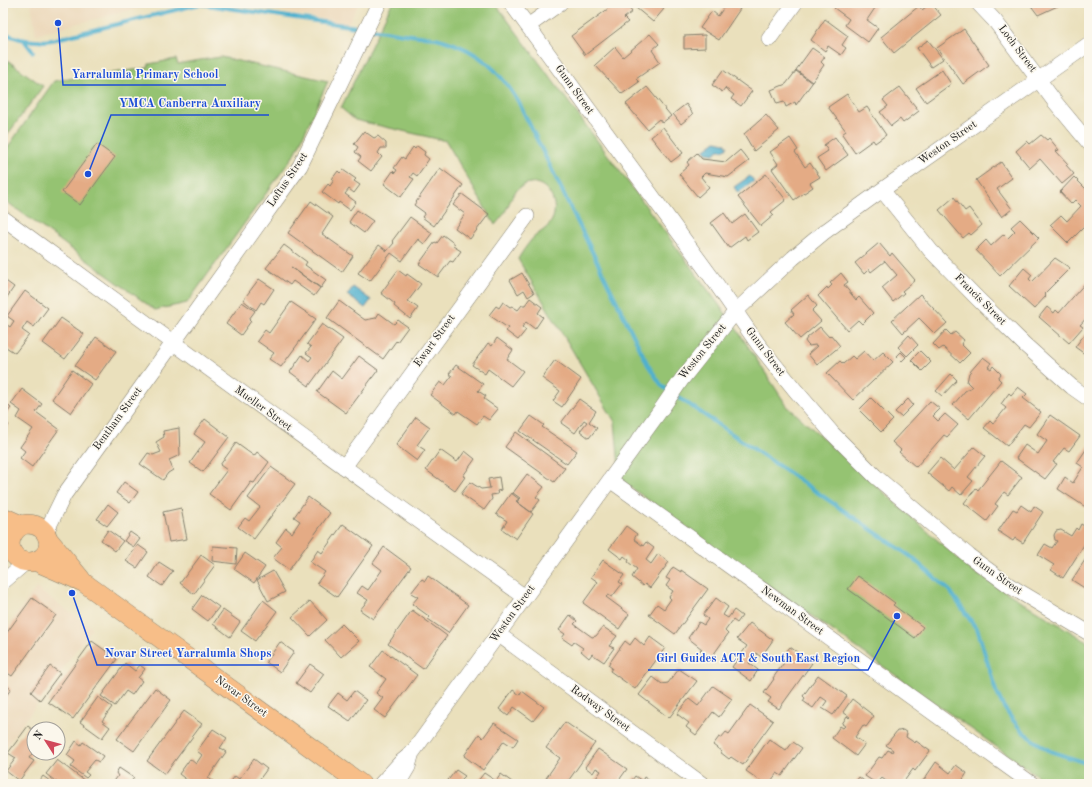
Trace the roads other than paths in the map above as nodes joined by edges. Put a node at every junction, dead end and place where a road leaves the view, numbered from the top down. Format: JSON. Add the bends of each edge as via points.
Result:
{"nodes":[{"id":1,"x":379,"y":3,"type":"edge"},
{"id":2,"x":511,"y":3,"type":"edge"},
{"id":3,"x":560,"y":3,"type":"edge"},
{"id":4,"x":795,"y":3,"type":"edge"},
{"id":5,"x":978,"y":3,"type":"edge"},
{"id":6,"x":528,"y":26,"type":"junction"},
{"id":7,"x":769,"y":39,"type":"dead end"},
{"id":8,"x":1089,"y":44,"type":"edge"},
{"id":9,"x":1039,"y":79,"type":"junction"},
{"id":10,"x":1089,"y":143,"type":"edge"},
{"id":11,"x":882,"y":190,"type":"junction"},
{"id":12,"x":527,"y":216,"type":"dead end"},
{"id":13,"x":3,"y":218,"type":"edge"},
{"id":14,"x":736,"y":311,"type":"junction"},
{"id":15,"x":173,"y":343,"type":"junction"},
{"id":16,"x":1089,"y":399,"type":"edge"},
{"id":17,"x":344,"y":467,"type":"junction"},
{"id":18,"x":610,"y":480,"type":"junction"},
{"id":19,"x":3,"y":517,"type":"edge"},
{"id":20,"x":26,"y":541,"type":"edge"},
{"id":21,"x":3,"y":577,"type":"edge"},
{"id":22,"x":3,"y":582,"type":"edge"},
{"id":23,"x":83,"y":582,"type":"junction"},
{"id":24,"x":525,"y":597,"type":"junction"},
{"id":25,"x":1089,"y":633,"type":"edge"},
{"id":26,"x":498,"y":634,"type":"junction"},
{"id":27,"x":412,"y":753,"type":"junction"},
{"id":28,"x":361,"y":784,"type":"edge"},
{"id":29,"x":382,"y":784,"type":"edge"},
{"id":30,"x":398,"y":784,"type":"edge"},
{"id":31,"x":702,"y":784,"type":"edge"},
{"id":32,"x":1032,"y":784,"type":"edge"}],
"edges":[{"from":1,"to":15,"type":"street","name":"Loftus Street","via":[[300,166]]},
{"from":2,"to":6,"type":"street","name":"Gunn Street"},
{"from":3,"to":6,"type":"street"},
{"from":4,"to":7,"type":"street"},
{"from":5,"to":9,"type":"street","name":"Loch Street","via":[[996,21]]},
{"from":6,"to":14,"type":"street","name":"Gunn Street"},
{"from":8,"to":9,"type":"street","name":"Weston Street"},
{"from":9,"to":10,"type":"street","name":"Loch Street"},
{"from":9,"to":11,"type":"street","name":"Weston Street"},
{"from":11,"to":14,"type":"street","name":"Weston Street","via":[[823,233]]},
{"from":11,"to":16,"type":"street","name":"Francis Street","via":[[931,251],[973,294],[1024,344]]},
{"from":12,"to":17,"type":"street","name":"Ewart Street"},
{"from":13,"to":15,"type":"street","name":"Mueller Street"},
{"from":14,"to":18,"type":"street","name":"Weston Street","via":[[682,379]]},
{"from":14,"to":25,"type":"street","name":"Gunn Street","via":[[758,344],[796,391],[832,433],[875,476],[969,556],[1010,586]]},
{"from":15,"to":17,"type":"street","name":"Mueller Street"},
{"from":15,"to":20,"type":"street","name":"Bentham Street","via":[[64,495]]},
{"from":17,"to":24,"type":"street","name":"Mueller Street"},
{"from":18,"to":24,"type":"street","name":"Weston Street"},
{"from":18,"to":32,"type":"street","name":"Newman Street"},
{"from":19,"to":20,"type":"main road","name":"Novar Street"},
{"from":20,"to":21,"type":"street","name":"Bentham Street"},
{"from":20,"to":22,"type":"street","name":"Bentham Street"},
{"from":20,"to":23,"type":"main road","name":"Novar Street"},
{"from":20,"to":23,"type":"main road","name":"Novar Street"},
{"from":23,"to":28,"type":"main road","name":"Novar Street"},
{"from":24,"to":26,"type":"street","name":"Weston Street"},
{"from":26,"to":27,"type":"street","name":"Weston Street"},
{"from":26,"to":31,"type":"street","name":"Rodway Street"},
{"from":27,"to":29,"type":"street","name":"Weston Street"},
{"from":27,"to":30,"type":"street","name":"Weston Street","via":[[408,767]]}]}
